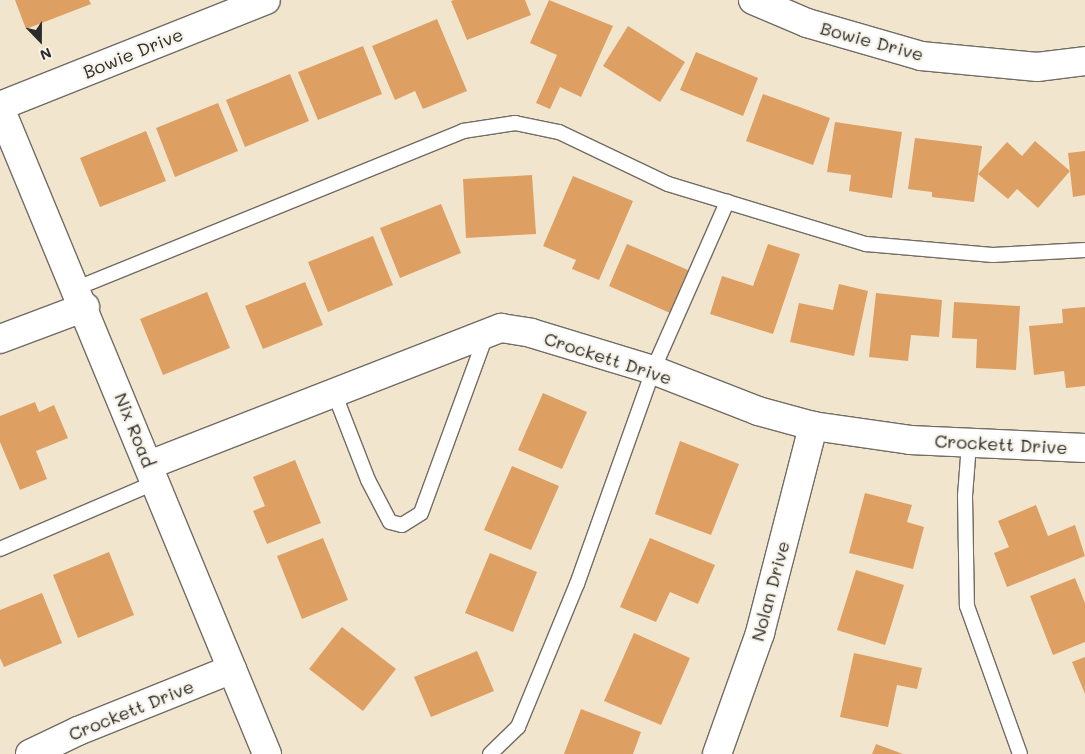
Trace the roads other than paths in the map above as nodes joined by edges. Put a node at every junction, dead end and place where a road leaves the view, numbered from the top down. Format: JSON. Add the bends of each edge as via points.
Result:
{"nodes":[{"id":1,"x":266,"y":0,"type":"edge"},
{"id":2,"x":753,"y":0,"type":"edge"},
{"id":3,"x":1085,"y":61,"type":"edge"},
{"id":4,"x":0,"y":107,"type":"edge"},
{"id":5,"x":727,"y":202,"type":"junction"},
{"id":6,"x":1085,"y":250,"type":"edge"},
{"id":7,"x":81,"y":297,"type":"junction"},
{"id":8,"x":486,"y":334,"type":"junction"},
{"id":9,"x":0,"y":340,"type":"edge"},
{"id":10,"x":653,"y":370,"type":"junction"},
{"id":11,"x":335,"y":395,"type":"junction"},
{"id":12,"x":813,"y":426,"type":"junction"},
{"id":13,"x":969,"y":444,"type":"junction"},
{"id":14,"x":1085,"y":448,"type":"edge"},
{"id":15,"x":153,"y":474,"type":"junction"},
{"id":16,"x":0,"y":549,"type":"edge"},
{"id":17,"x":232,"y":669,"type":"junction"},
{"id":18,"x":30,"y":754,"type":"edge"},
{"id":19,"x":267,"y":754,"type":"edge"},
{"id":20,"x":490,"y":754,"type":"edge"},
{"id":21,"x":718,"y":754,"type":"edge"},
{"id":22,"x":1020,"y":754,"type":"edge"}],
"edges":[{"from":1,"to":4,"type":"street","name":"Bowie Drive"},
{"from":2,"to":3,"type":"street","name":"Bowie Drive","via":[[807,22],[921,56],[1037,66]]},
{"from":4,"to":7,"type":"street","name":"Nix Road"},
{"from":5,"to":6,"type":"lane","via":[[866,244],[993,255]]},
{"from":5,"to":7,"type":"lane","via":[[668,184],[559,132],[515,123],[463,131]]},
{"from":5,"to":10,"type":"lane"},
{"from":7,"to":9,"type":"street"},
{"from":7,"to":15,"type":"street","name":"Nix Road"},
{"from":8,"to":10,"type":"street","name":"Crockett Drive","via":[[501,328],[531,334]]},
{"from":8,"to":11,"type":"street","name":"Crockett Drive"},
{"from":8,"to":11,"type":"lane","via":[[428,498],[421,513],[402,525],[390,522],[368,480]]},
{"from":10,"to":12,"type":"street","name":"Crockett Drive","via":[[758,411]]},
{"from":10,"to":20,"type":"lane","via":[[577,584],[518,727]]},
{"from":11,"to":15,"type":"street","name":"Crockett Drive"},
{"from":12,"to":13,"type":"street","name":"Crockett Drive","via":[[910,440]]},
{"from":12,"to":21,"type":"street","name":"Nolan Drive","via":[[760,633]]},
{"from":13,"to":14,"type":"street","name":"Crockett Drive"},
{"from":13,"to":22,"type":"lane","via":[[964,496],[968,606]]},
{"from":15,"to":16,"type":"lane"},
{"from":15,"to":17,"type":"street","name":"Nix Road"},
{"from":17,"to":18,"type":"street","name":"Crockett Drive","via":[[78,731]]},
{"from":17,"to":19,"type":"street","name":"Nix Road"}]}
